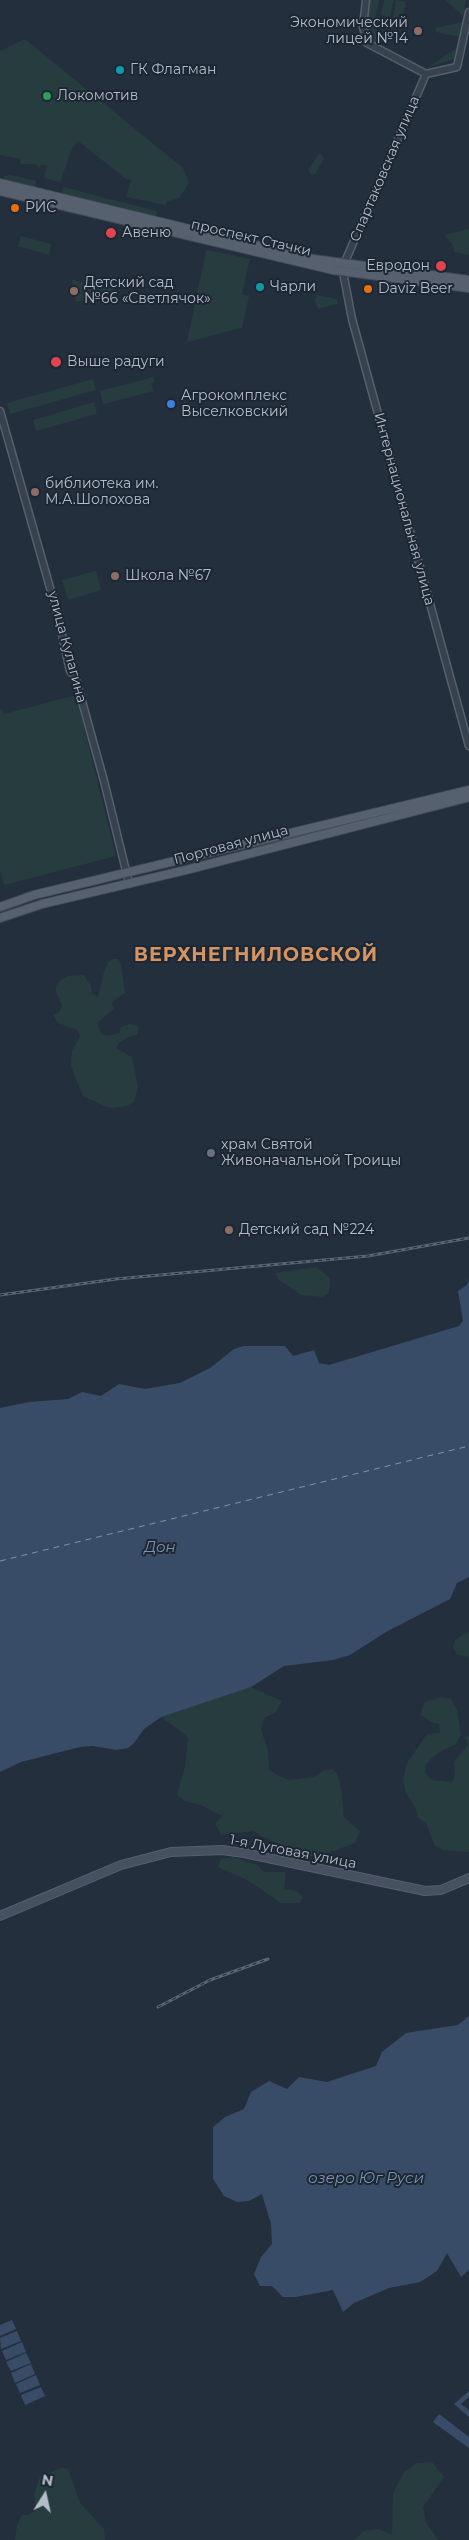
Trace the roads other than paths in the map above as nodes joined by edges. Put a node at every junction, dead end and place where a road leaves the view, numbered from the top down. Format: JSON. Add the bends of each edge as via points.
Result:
{"nodes":[{"id":1,"x":366,"y":0,"type":"edge"},
{"id":2,"x":469,"y":12,"type":"edge"},
{"id":3,"x":468,"y":21,"type":"edge"},
{"id":4,"x":426,"y":74,"type":"junction"},
{"id":5,"x":0,"y":184,"type":"edge"},
{"id":6,"x":0,"y":191,"type":"edge"},
{"id":7,"x":343,"y":268,"type":"junction"},
{"id":8,"x":469,"y":280,"type":"edge"},
{"id":9,"x":469,"y":288,"type":"edge"},
{"id":10,"x":0,"y":411,"type":"edge"},
{"id":11,"x":469,"y":746,"type":"edge"},
{"id":12,"x":469,"y":790,"type":"edge"},
{"id":13,"x":469,"y":797,"type":"edge"},
{"id":14,"x":126,"y":873,"type":"junction"},
{"id":15,"x":129,"y":883,"type":"junction"},
{"id":16,"x":50,"y":891,"type":"junction"},
{"id":17,"x":53,"y":901,"type":"junction"},
{"id":18,"x":0,"y":907,"type":"edge"},
{"id":19,"x":0,"y":918,"type":"edge"},
{"id":20,"x":469,"y":1878,"type":"edge"},
{"id":21,"x":0,"y":1916,"type":"edge"}],
"edges":[{"from":1,"to":4,"type":"street","via":[[364,27],[367,43]]},
{"from":2,"to":3,"type":"street"},
{"from":3,"to":4,"type":"street","via":[[457,67]]},
{"from":4,"to":7,"type":"street","name":"Спартаковская улица"},
{"from":5,"to":7,"type":"main road","name":"проспект Стачки"},
{"from":6,"to":7,"type":"main road","name":"проспект Стачки"},
{"from":7,"to":8,"type":"main road","name":"проспект Стачки"},
{"from":7,"to":9,"type":"main road","name":"проспект Стачки"},
{"from":7,"to":11,"type":"street","name":"Интернациональная улица","via":[[352,319]]},
{"from":10,"to":14,"type":"street","name":"улица Кулагина","via":[[56,607],[70,671],[75,676]]},
{"from":12,"to":14,"type":"main road","name":"Портовая улица"},
{"from":13,"to":15,"type":"main road","name":"Портовая улица"},
{"from":14,"to":15,"type":"street","name":"улица Кулагина"},
{"from":14,"to":16,"type":"main road","name":"Портовая улица"},
{"from":15,"to":17,"type":"main road","name":"Портовая улица"},
{"from":16,"to":17,"type":"main road","via":[[48,898]]},
{"from":16,"to":18,"type":"main road","name":"Портовая улица"},
{"from":17,"to":19,"type":"main road","name":"Портовая улица"},
{"from":20,"to":21,"type":"main road","name":"1-я Луговая улица","via":[[441,1890],[425,1891],[244,1853],[222,1850],[171,1852],[121,1865]]}]}
